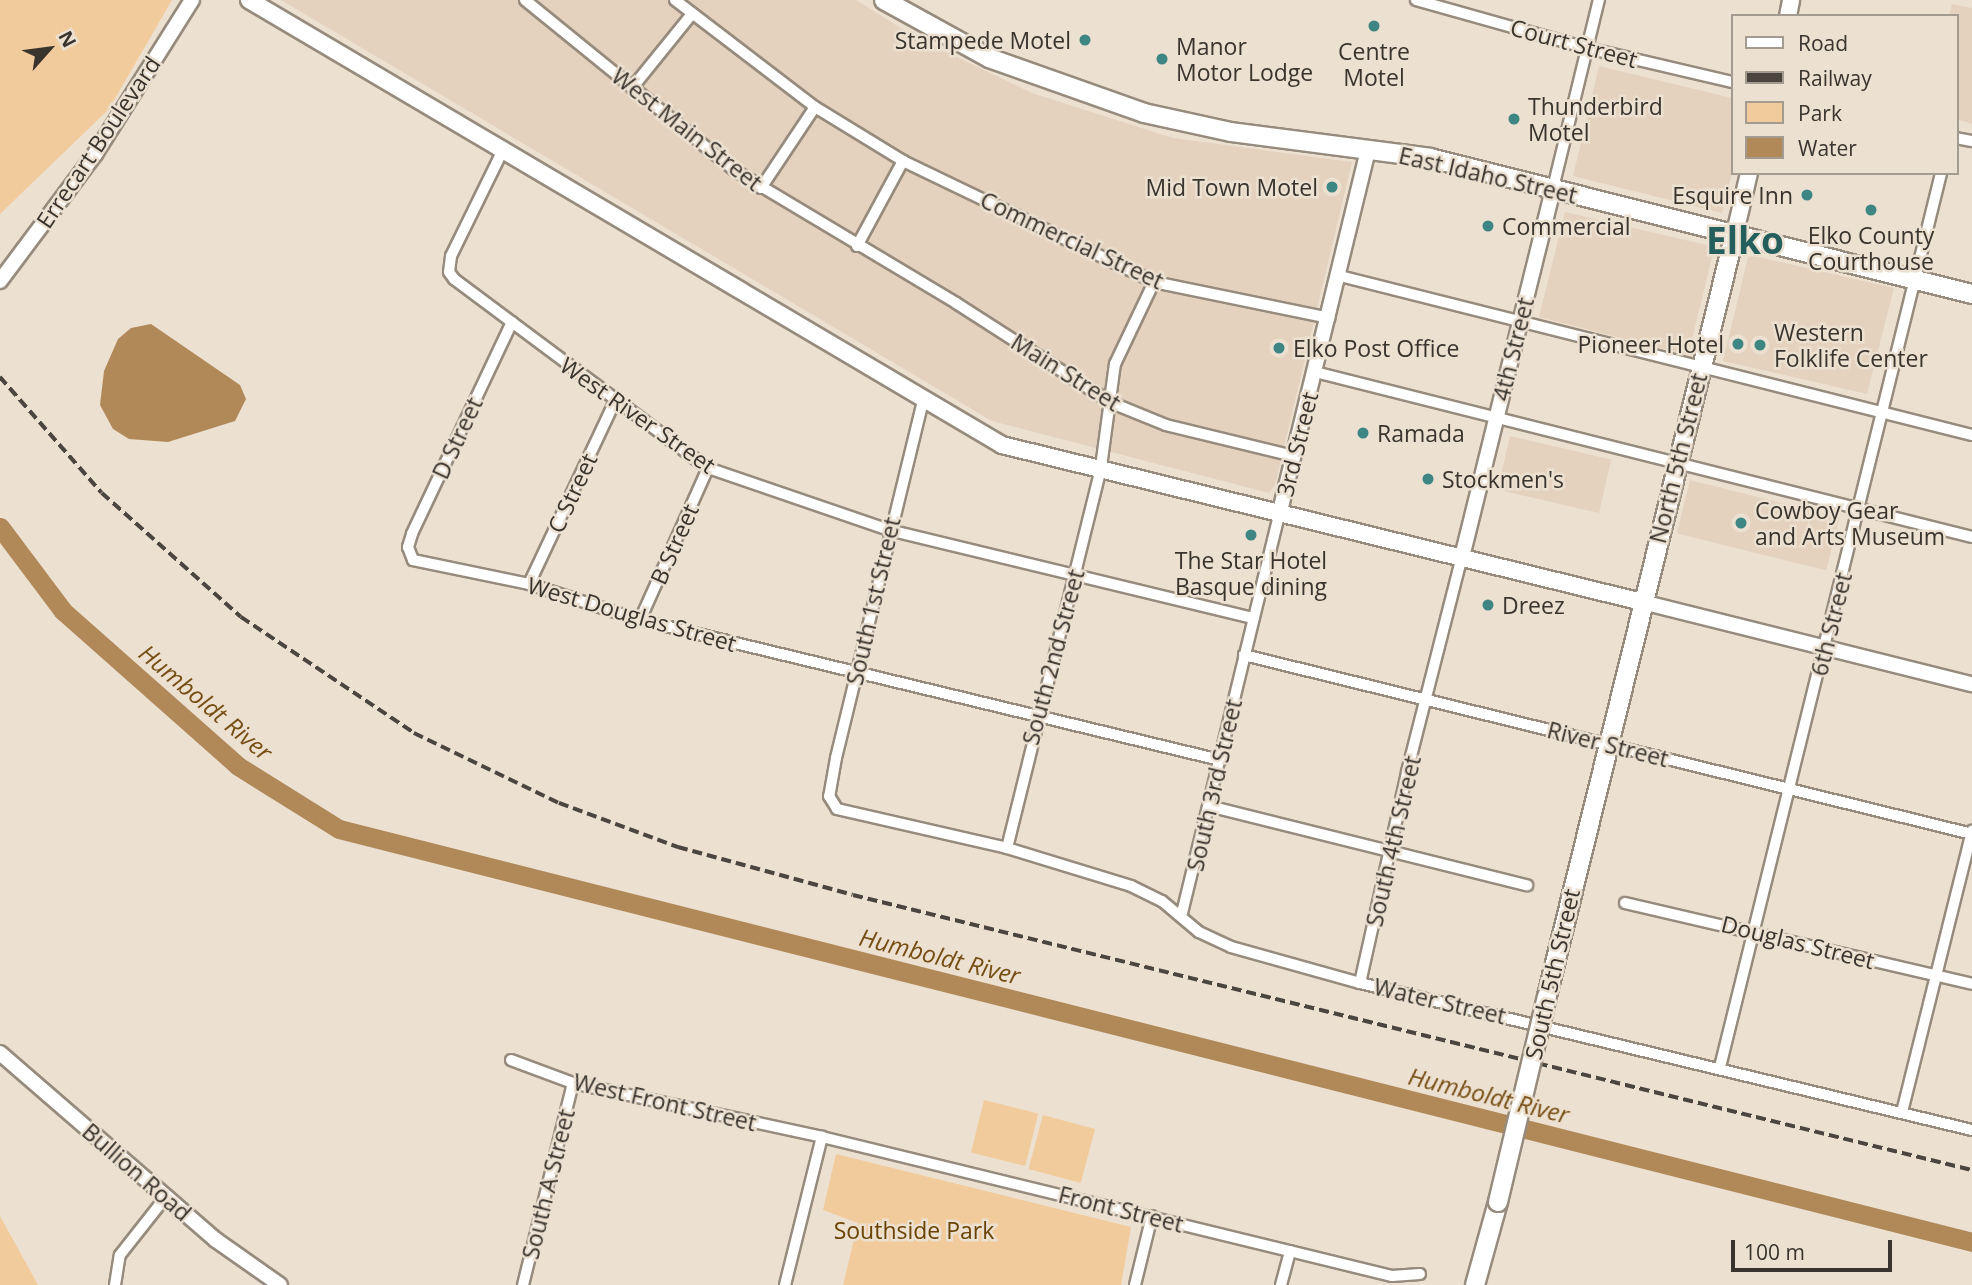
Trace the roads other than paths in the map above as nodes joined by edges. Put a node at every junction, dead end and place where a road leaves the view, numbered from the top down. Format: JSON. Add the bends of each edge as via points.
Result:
{"nodes":[{"id":1,"x":192,"y":0,"type":"edge"},
{"id":2,"x":249,"y":0,"type":"edge"},
{"id":3,"x":525,"y":0,"type":"edge"},
{"id":4,"x":675,"y":0,"type":"edge"},
{"id":5,"x":884,"y":0,"type":"edge"},
{"id":6,"x":1416,"y":0,"type":"edge"},
{"id":7,"x":1599,"y":0,"type":"edge"},
{"id":8,"x":692,"y":15,"type":"junction"},
{"id":9,"x":1587,"y":48,"type":"junction"},
{"id":10,"x":1730,"y":82,"type":"edge"},
{"id":11,"x":632,"y":88,"type":"junction"},
{"id":12,"x":815,"y":107,"type":"junction"},
{"id":13,"x":1368,"y":150,"type":"junction"},
{"id":14,"x":502,"y":152,"type":"junction"},
{"id":15,"x":904,"y":160,"type":"junction"},
{"id":16,"x":1749,"y":175,"type":"edge"},
{"id":17,"x":1940,"y":175,"type":"edge"},
{"id":18,"x":761,"y":188,"type":"junction"},
{"id":19,"x":1553,"y":188,"type":"junction"},
{"id":20,"x":1734,"y":237,"type":"junction"},
{"id":21,"x":857,"y":246,"type":"junction"},
{"id":22,"x":4,"y":275,"type":"edge"},
{"id":23,"x":1340,"y":276,"type":"junction"},
{"id":24,"x":1914,"y":280,"type":"junction"},
{"id":25,"x":1154,"y":282,"type":"junction"},
{"id":26,"x":1972,"y":294,"type":"edge"},
{"id":27,"x":1329,"y":317,"type":"junction"},
{"id":28,"x":1520,"y":318,"type":"junction"},
{"id":29,"x":512,"y":322,"type":"junction"},
{"id":30,"x":1701,"y":366,"type":"junction"},
{"id":31,"x":1315,"y":372,"type":"junction"},
{"id":32,"x":615,"y":401,"type":"junction"},
{"id":33,"x":923,"y":401,"type":"junction"},
{"id":34,"x":1112,"y":403,"type":"junction"},
{"id":35,"x":1883,"y":412,"type":"junction"},
{"id":36,"x":1496,"y":418,"type":"junction"},
{"id":37,"x":1972,"y":435,"type":"edge"},
{"id":38,"x":1293,"y":457,"type":"junction"},
{"id":39,"x":1677,"y":463,"type":"junction"},
{"id":40,"x":1101,"y":467,"type":"junction"},
{"id":41,"x":708,"y":468,"type":"junction"},
{"id":42,"x":1859,"y":510,"type":"junction"},
{"id":43,"x":1280,"y":511,"type":"junction"},
{"id":44,"x":889,"y":530,"type":"junction"},
{"id":45,"x":1972,"y":537,"type":"edge"},
{"id":46,"x":408,"y":555,"type":"joint"},
{"id":47,"x":1462,"y":557,"type":"junction"},
{"id":48,"x":1076,"y":573,"type":"junction"},
{"id":49,"x":529,"y":584,"type":"junction"},
{"id":50,"x":1642,"y":601,"type":"junction"},
{"id":51,"x":1254,"y":618,"type":"junction"},
{"id":52,"x":640,"y":620,"type":"junction"},
{"id":53,"x":1825,"y":647,"type":"junction"},
{"id":54,"x":1244,"y":655,"type":"junction"},
{"id":55,"x":857,"y":672,"type":"junction"},
{"id":56,"x":1972,"y":684,"type":"edge"},
{"id":57,"x":1427,"y":699,"type":"junction"},
{"id":58,"x":1038,"y":714,"type":"junction"},
{"id":59,"x":1607,"y":743,"type":"junction"},
{"id":60,"x":1220,"y":760,"type":"junction"},
{"id":61,"x":1790,"y":789,"type":"junction"},
{"id":62,"x":830,"y":802,"type":"joint"},
{"id":63,"x":1209,"y":806,"type":"junction"},
{"id":64,"x":1972,"y":833,"type":"edge"},
{"id":65,"x":1007,"y":848,"type":"junction"},
{"id":66,"x":1388,"y":851,"type":"junction"},
{"id":67,"x":1527,"y":885,"type":"dead end"},
{"id":68,"x":1625,"y":903,"type":"dead end"},
{"id":69,"x":1182,"y":913,"type":"junction"},
{"id":70,"x":1755,"y":931,"type":"junction"},
{"id":71,"x":1937,"y":975,"type":"junction"},
{"id":72,"x":1360,"y":984,"type":"junction"},
{"id":73,"x":1972,"y":984,"type":"edge"},
{"id":74,"x":0,"y":1053,"type":"edge"},
{"id":75,"x":511,"y":1060,"type":"dead end"},
{"id":76,"x":1720,"y":1067,"type":"junction"},
{"id":77,"x":573,"y":1083,"type":"junction"},
{"id":78,"x":1902,"y":1112,"type":"junction"},
{"id":79,"x":1972,"y":1130,"type":"edge"},
{"id":80,"x":822,"y":1137,"type":"junction"},
{"id":81,"x":166,"y":1198,"type":"junction"},
{"id":82,"x":1152,"y":1216,"type":"junction"},
{"id":83,"x":1290,"y":1251,"type":"junction"},
{"id":84,"x":1420,"y":1274,"type":"dead end"},
{"id":85,"x":114,"y":1285,"type":"edge"},
{"id":86,"x":279,"y":1285,"type":"edge"},
{"id":87,"x":523,"y":1285,"type":"edge"},
{"id":88,"x":785,"y":1285,"type":"edge"},
{"id":89,"x":1135,"y":1285,"type":"edge"},
{"id":90,"x":1281,"y":1285,"type":"edge"},
{"id":91,"x":1475,"y":1285,"type":"edge"}],
"edges":[{"from":1,"to":22,"type":"street","name":"Errecart Boulevard","via":[[95,154]]},
{"from":2,"to":14,"type":"main road"},
{"from":3,"to":11,"type":"street","name":"West Main Street"},
{"from":4,"to":8,"type":"street","name":"Commercial Street"},
{"from":5,"to":13,"type":"main road","name":"East Idaho Street","via":[[966,46],[1088,96],[1170,119]]},
{"from":6,"to":9,"type":"street","name":"Court Street"},
{"from":7,"to":9,"type":"street","name":"4th Street"},
{"from":8,"to":11,"type":"street"},
{"from":8,"to":12,"type":"street","name":"Commercial Street"},
{"from":9,"to":10,"type":"street","name":"Court Street"},
{"from":9,"to":19,"type":"street","name":"4th Street"},
{"from":11,"to":18,"type":"street","name":"West Main Street"},
{"from":12,"to":15,"type":"street","name":"Commercial Street"},
{"from":12,"to":18,"type":"street"},
{"from":13,"to":19,"type":"main road","name":"East Idaho Street","via":[[1430,158]]},
{"from":13,"to":23,"type":"street","name":"3rd Street"},
{"from":14,"to":29,"type":"street","name":"West River Street","via":[[460,235],[450,272],[464,288]]},
{"from":14,"to":33,"type":"main road"},
{"from":15,"to":21,"type":"street"},
{"from":15,"to":25,"type":"street","name":"Commercial Street"},
{"from":16,"to":20,"type":"main road","name":"North 5th Street"},
{"from":17,"to":24,"type":"street","name":"6th Street"},
{"from":18,"to":21,"type":"street","name":"West Main Street"},
{"from":19,"to":20,"type":"main road","name":"East Idaho Street"},
{"from":19,"to":28,"type":"street","name":"4th Street"},
{"from":20,"to":24,"type":"main road","name":"East Idaho Street"},
{"from":20,"to":30,"type":"main road","name":"North 5th Street"},
{"from":21,"to":34,"type":"street","name":"Main Street"},
{"from":23,"to":27,"type":"street","name":"3rd Street"},
{"from":23,"to":28,"type":"street"},
{"from":24,"to":26,"type":"main road","name":"East Idaho Street"},
{"from":24,"to":35,"type":"street","name":"6th Street"},
{"from":25,"to":27,"type":"street","name":"Commercial Street"},
{"from":25,"to":34,"type":"street","name":"South 2nd Street","via":[[1115,364]]},
{"from":27,"to":31,"type":"street","name":"3rd Street"},
{"from":28,"to":30,"type":"street"},
{"from":28,"to":36,"type":"street","name":"4th Street"},
{"from":29,"to":32,"type":"street","name":"West River Street"},
{"from":29,"to":46,"type":"street","name":"D Street","via":[[412,534]]},
{"from":30,"to":35,"type":"street"},
{"from":30,"to":39,"type":"main road","name":"North 5th Street"},
{"from":31,"to":36,"type":"street"},
{"from":31,"to":38,"type":"street","name":"3rd Street"},
{"from":32,"to":41,"type":"street","name":"West River Street"},
{"from":32,"to":49,"type":"street","name":"C Street"},
{"from":33,"to":40,"type":"main road","via":[[1002,445]]},
{"from":33,"to":44,"type":"street","name":"South 1st Street"},
{"from":34,"to":38,"type":"street","name":"Main Street","via":[[1166,425]]},
{"from":34,"to":40,"type":"street","name":"South 2nd Street"},
{"from":35,"to":37,"type":"street"},
{"from":35,"to":42,"type":"street","name":"6th Street"},
{"from":36,"to":39,"type":"street"},
{"from":36,"to":47,"type":"street","name":"4th Street"},
{"from":38,"to":43,"type":"street","name":"3rd Street"},
{"from":39,"to":42,"type":"street"},
{"from":39,"to":50,"type":"main road","name":"North 5th Street"},
{"from":40,"to":43,"type":"main road"},
{"from":40,"to":48,"type":"street","name":"South 2nd Street"},
{"from":41,"to":44,"type":"street","name":"West River Street"},
{"from":41,"to":52,"type":"street","name":"B Street"},
{"from":42,"to":45,"type":"street"},
{"from":42,"to":53,"type":"street","name":"6th Street"},
{"from":43,"to":47,"type":"main road"},
{"from":43,"to":51,"type":"street","name":"3rd Street"},
{"from":44,"to":48,"type":"street"},
{"from":44,"to":55,"type":"street","name":"South 1st Street"},
{"from":46,"to":49,"type":"street","name":"West Douglas Street","via":[[413,560]]},
{"from":47,"to":50,"type":"main road"},
{"from":47,"to":57,"type":"street","name":"4th Street"},
{"from":48,"to":51,"type":"street"},
{"from":48,"to":58,"type":"street","name":"South 2nd Street"},
{"from":49,"to":52,"type":"street","name":"West Douglas Street"},
{"from":50,"to":53,"type":"street"},
{"from":50,"to":59,"type":"main road","name":"North 5th Street"},
{"from":51,"to":54,"type":"street","name":"3rd Street"},
{"from":52,"to":55,"type":"street","name":"West Douglas Street"},
{"from":53,"to":56,"type":"street"},
{"from":53,"to":61,"type":"street","name":"6th Street"},
{"from":54,"to":57,"type":"street","name":"River Street"},
{"from":54,"to":60,"type":"street","name":"South 3rd Street"},
{"from":55,"to":58,"type":"street"},
{"from":55,"to":62,"type":"street","name":"South 1st Street"},
{"from":57,"to":59,"type":"street","name":"River Street"},
{"from":57,"to":66,"type":"street","name":"South 4th Street"},
{"from":58,"to":60,"type":"street"},
{"from":58,"to":65,"type":"street","name":"South 2nd Street"},
{"from":59,"to":61,"type":"street","name":"River Street"},
{"from":59,"to":91,"type":"main road","name":"South 5th Street","bridge":true},
{"from":60,"to":63,"type":"street","name":"South 3rd Street"},
{"from":61,"to":64,"type":"street","name":"River Street"},
{"from":61,"to":70,"type":"street","name":"6th Street"},
{"from":62,"to":65,"type":"street","name":"Water Street","via":[[849,814]]},
{"from":63,"to":66,"type":"street"},
{"from":63,"to":69,"type":"street","name":"South 3rd Street"},
{"from":64,"to":71,"type":"street"},
{"from":65,"to":69,"type":"street","name":"Water Street","via":[[1131,886]]},
{"from":66,"to":67,"type":"street"},
{"from":66,"to":72,"type":"street","name":"South 4th Street"},
{"from":68,"to":70,"type":"street","name":"Douglas Street"},
{"from":69,"to":72,"type":"street","name":"Water Street","via":[[1216,942]]},
{"from":70,"to":71,"type":"street","name":"Douglas Street"},
{"from":70,"to":76,"type":"street","name":"6th Street"},
{"from":71,"to":73,"type":"street","name":"Douglas Street"},
{"from":71,"to":78,"type":"street"},
{"from":72,"to":76,"type":"street","name":"Water Street"},
{"from":74,"to":81,"type":"street","name":"Bullion Road"},
{"from":75,"to":77,"type":"street","name":"West Front Street"},
{"from":76,"to":78,"type":"street","name":"Water Street"},
{"from":77,"to":80,"type":"street","name":"West Front Street"},
{"from":77,"to":87,"type":"street","name":"South A Street"},
{"from":78,"to":79,"type":"street","name":"Water Street"},
{"from":80,"to":82,"type":"street","name":"Front Street"},
{"from":80,"to":88,"type":"street"},
{"from":81,"to":85,"type":"street","via":[[120,1255]]},
{"from":81,"to":86,"type":"street","name":"Bullion Road"},
{"from":82,"to":83,"type":"street","name":"Front Street"},
{"from":82,"to":89,"type":"street"},
{"from":83,"to":84,"type":"street","name":"Front Street","via":[[1392,1276]]},
{"from":83,"to":90,"type":"street"}]}
